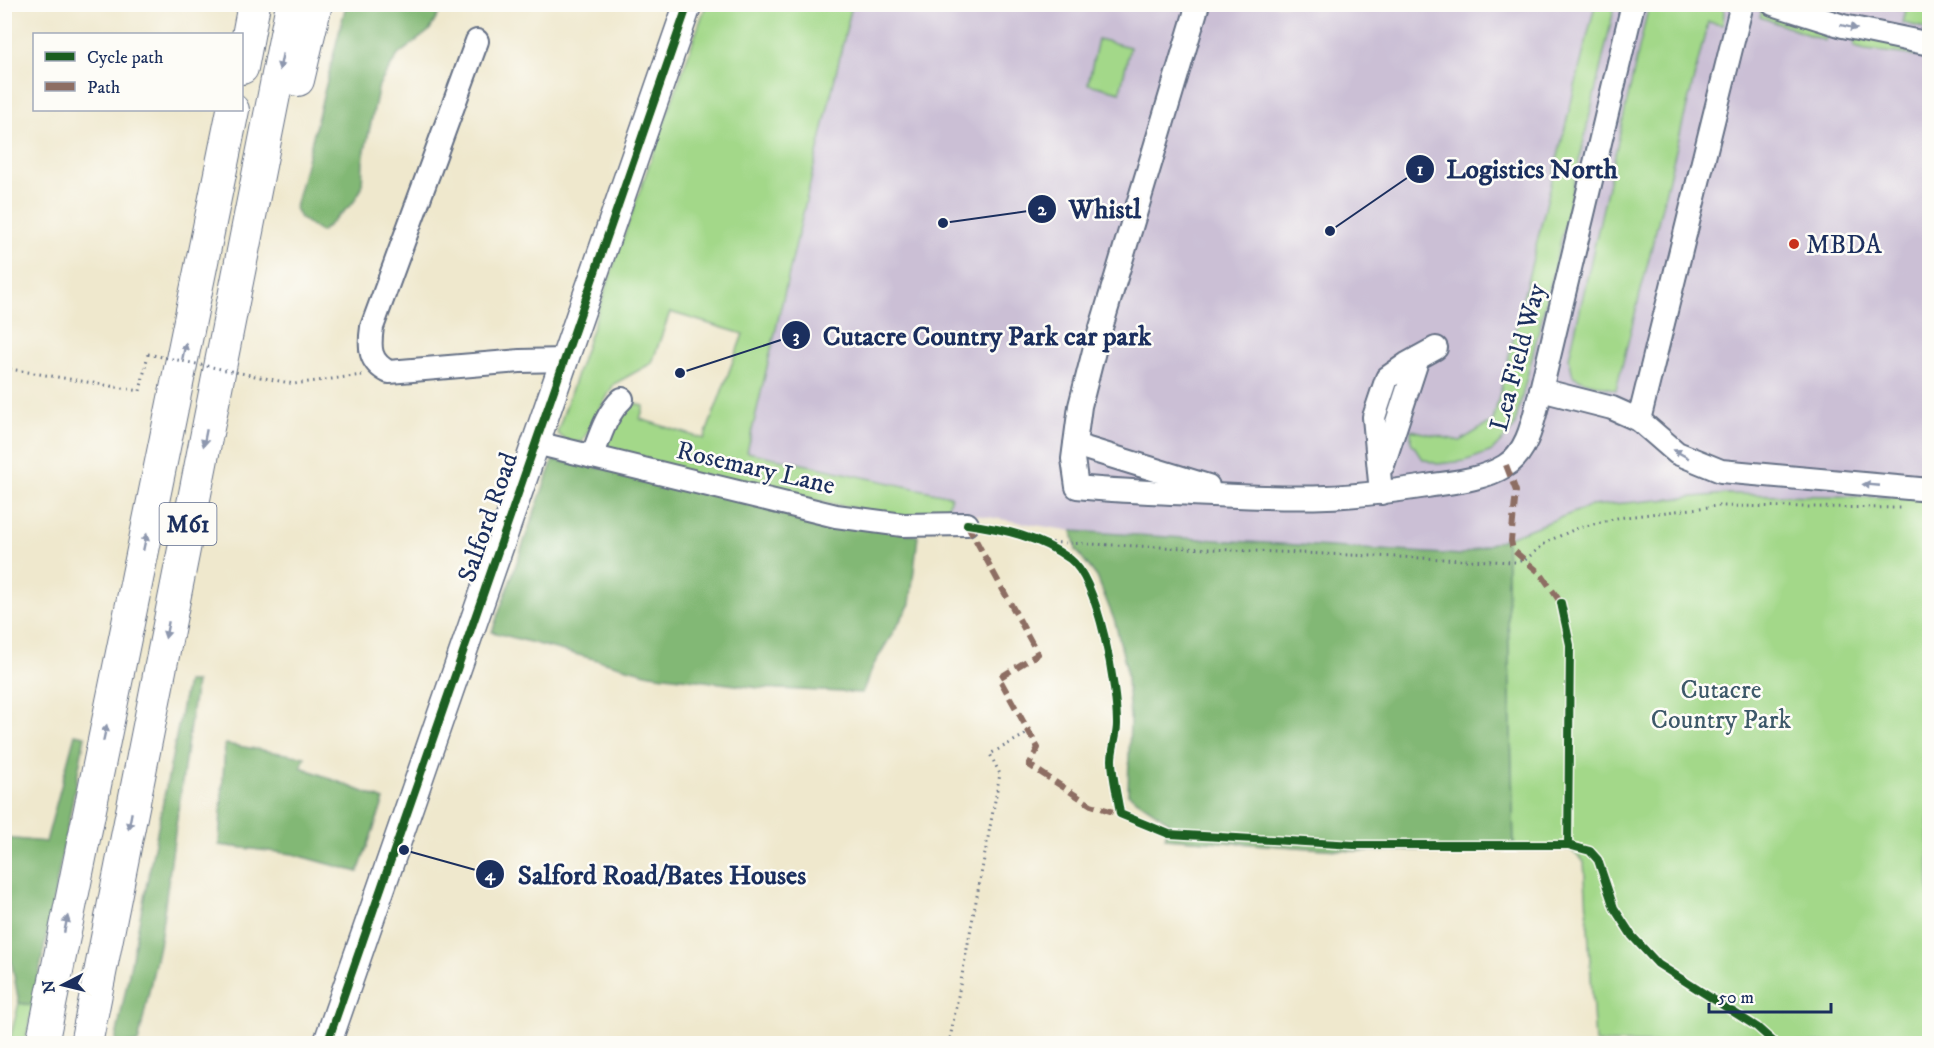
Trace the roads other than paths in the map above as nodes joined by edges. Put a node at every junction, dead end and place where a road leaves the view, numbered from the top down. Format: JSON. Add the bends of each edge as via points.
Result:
{"nodes":[{"id":1,"x":239,"y":4,"type":"edge"},
{"id":2,"x":254,"y":4,"type":"edge"},
{"id":3,"x":292,"y":4,"type":"edge"},
{"id":4,"x":316,"y":4,"type":"edge"},
{"id":5,"x":688,"y":4,"type":"edge"},
{"id":6,"x":1198,"y":4,"type":"edge"},
{"id":7,"x":1633,"y":4,"type":"edge"},
{"id":8,"x":1742,"y":4,"type":"edge"},
{"id":9,"x":1773,"y":4,"type":"edge"},
{"id":10,"x":235,"y":33,"type":"edge"},
{"id":11,"x":477,"y":41,"type":"dead end"},
{"id":12,"x":1929,"y":44,"type":"edge"},
{"id":13,"x":243,"y":63,"type":"edge"},
{"id":14,"x":225,"y":111,"type":"edge"},
{"id":15,"x":233,"y":111,"type":"edge"},
{"id":16,"x":211,"y":221,"type":"junction"},
{"id":17,"x":1427,"y":353,"type":"dead end"},
{"id":18,"x":564,"y":360,"type":"junction"},
{"id":19,"x":1541,"y":390,"type":"junction"},
{"id":20,"x":213,"y":396,"type":"junction"},
{"id":21,"x":622,"y":399,"type":"dead end"},
{"id":22,"x":1639,"y":420,"type":"junction"},
{"id":23,"x":536,"y":443,"type":"junction"},
{"id":24,"x":1075,"y":446,"type":"junction"},
{"id":25,"x":591,"y":457,"type":"junction"},
{"id":26,"x":1380,"y":483,"type":"junction"},
{"id":27,"x":1929,"y":490,"type":"edge"},
{"id":28,"x":1244,"y":496,"type":"junction"},
{"id":29,"x":967,"y":524,"type":"dead end"},
{"id":30,"x":42,"y":1044,"type":"edge"},
{"id":31,"x":86,"y":1044,"type":"edge"},
{"id":32,"x":327,"y":1044,"type":"edge"}],
"edges":[{"from":1,"to":10,"type":"highway"},
{"from":2,"to":13,"type":"highway"},
{"from":3,"to":20,"type":"highway","number":"M61","one_way":true},
{"from":4,"to":20,"type":"highway","number":"M61"},
{"from":5,"to":18,"type":"main road","name":"Salford Road"},
{"from":6,"to":24,"type":"lane","via":[[1094,351]]},
{"from":7,"to":19,"type":"lane","name":"Lea Field Way"},
{"from":8,"to":22,"type":"lane"},
{"from":9,"to":12,"type":"lane","one_way":true,"via":[[1844,26]]},
{"from":11,"to":18,"type":"lane","via":[[372,327],[374,360],[389,372]]},
{"from":14,"to":16,"type":"highway","number":"M61"},
{"from":15,"to":16,"type":"highway","number":"M61"},
{"from":30,"to":16,"type":"highway","number":"M61","one_way":true},
{"from":17,"to":26,"type":"lane","via":[[1387,378],[1374,417]]},
{"from":18,"to":23,"type":"main road","name":"Salford Road"},
{"from":19,"to":22,"type":"lane","via":[[1612,408]]},
{"from":19,"to":26,"type":"lane","name":"Lea Field Way","via":[[1526,441],[1506,465],[1469,480]]},
{"from":20,"to":31,"type":"highway","number":"M61","one_way":true},
{"from":21,"to":25,"type":"lane","via":[[607,419]]},
{"from":27,"to":22,"type":"lane","one_way":true,"via":[[1721,471],[1677,453]]},
{"from":23,"to":25,"type":"lane","name":"Rosemary Lane"},
{"from":23,"to":32,"type":"main road","name":"Salford Road"},
{"from":24,"to":28,"type":"lane"},
{"from":24,"to":28,"type":"lane","name":"Lea Field Way","via":[[1077,487]]},
{"from":25,"to":29,"type":"lane","name":"Rosemary Lane","via":[[836,516],[903,525]]},
{"from":26,"to":28,"type":"lane","name":"Lea Field Way","via":[[1329,497]]}]}
